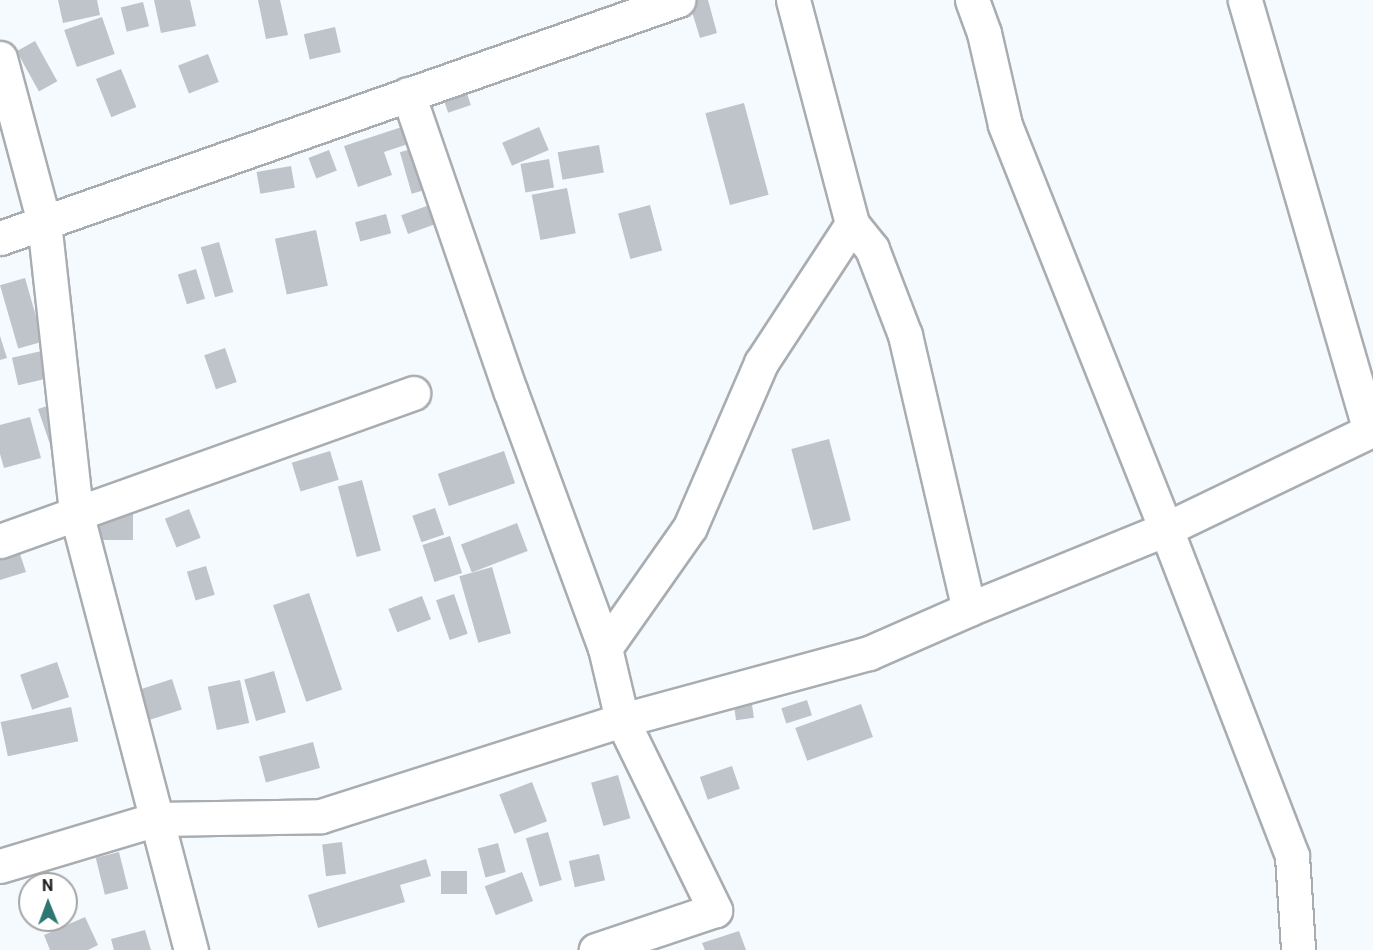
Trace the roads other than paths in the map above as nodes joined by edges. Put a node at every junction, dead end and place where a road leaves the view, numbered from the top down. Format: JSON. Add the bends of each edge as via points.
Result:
{"nodes":[{"id":1,"x":678,"y":0,"type":"edge"},
{"id":2,"x":793,"y":0,"type":"edge"},
{"id":3,"x":972,"y":0,"type":"edge"},
{"id":4,"x":1245,"y":0,"type":"edge"},
{"id":5,"x":0,"y":58,"type":"edge"},
{"id":6,"x":408,"y":94,"type":"junction"},
{"id":7,"x":44,"y":222,"type":"junction"},
{"id":8,"x":852,"y":224,"type":"junction"},
{"id":9,"x":0,"y":238,"type":"edge"},
{"id":10,"x":413,"y":393,"type":"dead end"},
{"id":11,"x":76,"y":512,"type":"junction"},
{"id":12,"x":1167,"y":529,"type":"junction"},
{"id":13,"x":0,"y":541,"type":"edge"},
{"id":14,"x":969,"y":609,"type":"junction"},
{"id":15,"x":605,"y":648,"type":"junction"},
{"id":16,"x":622,"y":720,"type":"junction"},
{"id":17,"x":157,"y":819,"type":"junction"},
{"id":18,"x":0,"y":866,"type":"edge"},
{"id":19,"x":191,"y":950,"type":"edge"},
{"id":20,"x":596,"y":950,"type":"edge"},
{"id":21,"x":1298,"y":950,"type":"edge"}],
"edges":[{"from":1,"to":6,"type":"street"},
{"from":2,"to":8,"type":"street"},
{"from":3,"to":12,"type":"street","via":[[984,33],[1005,125]]},
{"from":4,"to":12,"type":"street","via":[[1370,431]]},
{"from":5,"to":7,"type":"street"},
{"from":6,"to":7,"type":"street"},
{"from":6,"to":15,"type":"street","via":[[506,379]]},
{"from":7,"to":9,"type":"street"},
{"from":7,"to":11,"type":"street"},
{"from":8,"to":14,"type":"street","via":[[872,249],[906,335]]},
{"from":8,"to":15,"type":"street","via":[[761,363],[690,527]]},
{"from":10,"to":11,"type":"street"},
{"from":11,"to":13,"type":"street"},
{"from":11,"to":17,"type":"street"},
{"from":12,"to":14,"type":"street"},
{"from":12,"to":21,"type":"street","via":[[1292,856]]},
{"from":14,"to":16,"type":"street","via":[[869,653]]},
{"from":15,"to":16,"type":"street"},
{"from":16,"to":17,"type":"street","via":[[321,816]]},
{"from":16,"to":20,"type":"street","via":[[715,910]]},
{"from":17,"to":18,"type":"street"},
{"from":17,"to":19,"type":"street"}]}
